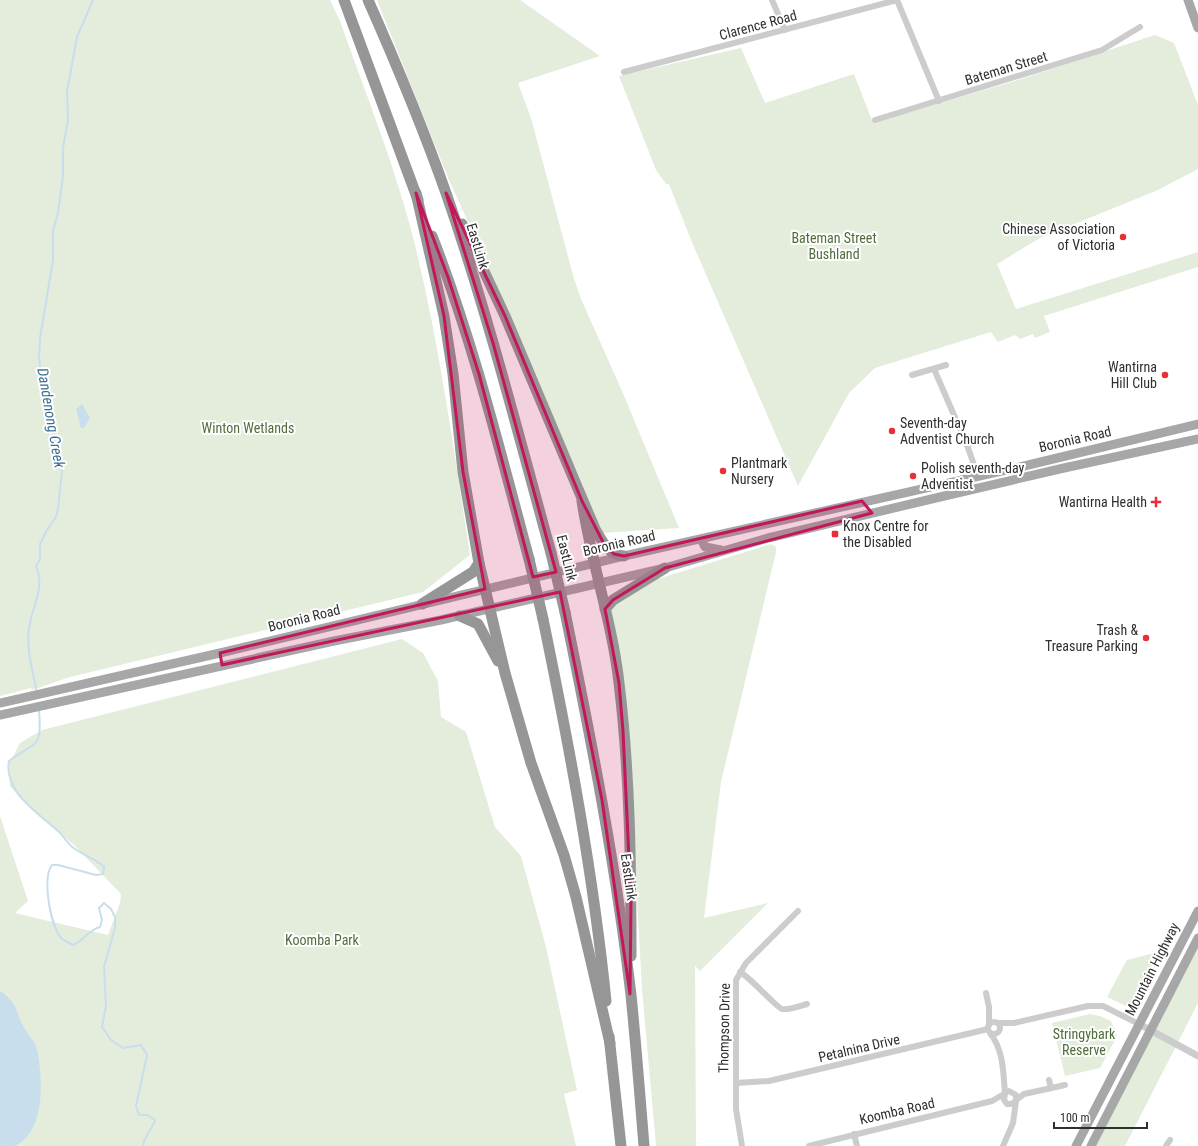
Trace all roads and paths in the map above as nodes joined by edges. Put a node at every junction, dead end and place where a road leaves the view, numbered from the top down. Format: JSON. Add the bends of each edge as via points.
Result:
{"nodes":[{"id":1,"x":344,"y":0,"type":"edge"},
{"id":2,"x":368,"y":0,"type":"edge"},
{"id":3,"x":772,"y":0,"type":"edge"},
{"id":4,"x":897,"y":0,"type":"edge"},
{"id":5,"x":1188,"y":0,"type":"edge"},
{"id":6,"x":1140,"y":27,"type":"dead end"},
{"id":7,"x":1198,"y":28,"type":"edge"},
{"id":8,"x":785,"y":30,"type":"junction"},
{"id":9,"x":624,"y":72,"type":"dead end"},
{"id":10,"x":939,"y":101,"type":"junction"},
{"id":11,"x":875,"y":120,"type":"dead end"},
{"id":12,"x":416,"y":193,"type":"junction"},
{"id":13,"x":446,"y":193,"type":"junction"},
{"id":14,"x":946,"y":365,"type":"dead end"},
{"id":15,"x":934,"y":369,"type":"junction"},
{"id":16,"x":912,"y":375,"type":"dead end"},
{"id":17,"x":1198,"y":424,"type":"edge"},
{"id":18,"x":986,"y":437,"type":"dead end"},
{"id":19,"x":1198,"y":439,"type":"edge"},
{"id":20,"x":967,"y":445,"type":"junction"},
{"id":21,"x":978,"y":476,"type":"junction"},
{"id":22,"x":582,"y":501,"type":"junction"},
{"id":23,"x":862,"y":502,"type":"junction"},
{"id":24,"x":872,"y":513,"type":"junction"},
{"id":25,"x":776,"y":522,"type":"junction"},
{"id":26,"x":779,"y":536,"type":"junction"},
{"id":27,"x":701,"y":539,"type":"junction"},
{"id":28,"x":724,"y":551,"type":"junction"},
{"id":29,"x":624,"y":556,"type":"junction"},
{"id":30,"x":479,"y":563,"type":"junction"},
{"id":31,"x":595,"y":563,"type":"junction"},
{"id":32,"x":665,"y":568,"type":"junction"},
{"id":33,"x":599,"y":583,"type":"junction"},
{"id":34,"x":485,"y":589,"type":"junction"},
{"id":35,"x":422,"y":604,"type":"junction"},
{"id":36,"x":490,"y":609,"type":"junction"},
{"id":37,"x":605,"y":609,"type":"junction"},
{"id":38,"x":460,"y":616,"type":"junction"},
{"id":39,"x":220,"y":653,"type":"junction"},
{"id":40,"x":222,"y":665,"type":"junction"},
{"id":41,"x":505,"y":674,"type":"junction"},
{"id":42,"x":0,"y":703,"type":"edge"},
{"id":43,"x":0,"y":714,"type":"edge"},
{"id":44,"x":798,"y":911,"type":"dead end"},
{"id":45,"x":1197,"y":916,"type":"edge"},
{"id":46,"x":1198,"y":938,"type":"edge"},
{"id":47,"x":740,"y":972,"type":"junction"},
{"id":48,"x":986,"y":993,"type":"dead end"},
{"id":49,"x":630,"y":994,"type":"junction"},
{"id":50,"x":807,"y":1004,"type":"dead end"},
{"id":51,"x":989,"y":1007,"type":"junction"},
{"id":52,"x":998,"y":1023,"type":"junction"},
{"id":53,"x":1014,"y":1023,"type":"junction"},
{"id":54,"x":1140,"y":1024,"type":"junction"},
{"id":55,"x":989,"y":1029,"type":"junction"},
{"id":56,"x":999,"y":1031,"type":"junction"},
{"id":57,"x":1151,"y":1031,"type":"junction"},
{"id":58,"x":610,"y":1043,"type":"junction"},
{"id":59,"x":998,"y":1045,"type":"junction"},
{"id":60,"x":1198,"y":1056,"type":"edge"},
{"id":61,"x":1005,"y":1078,"type":"junction"},
{"id":62,"x":1049,"y":1080,"type":"dead end"},
{"id":63,"x":736,"y":1083,"type":"junction"},
{"id":64,"x":1065,"y":1085,"type":"dead end"},
{"id":65,"x":1051,"y":1088,"type":"junction"},
{"id":66,"x":1015,"y":1093,"type":"junction"},
{"id":67,"x":1005,"y":1094,"type":"junction"},
{"id":68,"x":1024,"y":1094,"type":"junction"},
{"id":69,"x":992,"y":1101,"type":"junction"},
{"id":70,"x":1016,"y":1101,"type":"junction"},
{"id":71,"x":1007,"y":1103,"type":"junction"},
{"id":72,"x":1014,"y":1113,"type":"junction"},
{"id":73,"x":854,"y":1134,"type":"junction"},
{"id":74,"x":1170,"y":1140,"type":"dead end"},
{"id":75,"x":621,"y":1146,"type":"edge"},
{"id":76,"x":644,"y":1146,"type":"edge"},
{"id":77,"x":742,"y":1146,"type":"edge"},
{"id":78,"x":809,"y":1146,"type":"edge"},
{"id":79,"x":857,"y":1146,"type":"edge"},
{"id":80,"x":1003,"y":1146,"type":"edge"},
{"id":81,"x":1076,"y":1146,"type":"edge"},
{"id":82,"x":1091,"y":1146,"type":"edge"},
{"id":83,"x":1166,"y":1146,"type":"edge"}],
"edges":[{"from":1,"to":12,"type":"highway"},
{"from":2,"to":13,"type":"highway","name":"EastLink"},
{"from":3,"to":8,"type":"street"},
{"from":4,"to":8,"type":"street","name":"Clarence Road"},
{"from":4,"to":10,"type":"street"},
{"from":5,"to":7,"type":"main road"},
{"from":6,"to":10,"type":"street","name":"Bateman Street","via":[[1102,50]]},
{"from":8,"to":9,"type":"street","name":"Clarence Road"},
{"from":10,"to":11,"type":"street","name":"Bateman Street"},
{"from":12,"to":30,"type":"highway","via":[[444,316],[463,472]]},
{"from":12,"to":58,"type":"highway","bridge":true,"via":[[448,278],[479,374],[543,619],[584,828],[599,935]]},
{"from":13,"to":22,"type":"highway","via":[[505,316]]},
{"from":13,"to":49,"type":"highway","name":"EastLink","bridge":true,"via":[[493,343],[565,612],[602,800]]},
{"from":14,"to":15,"type":"street"},
{"from":15,"to":16,"type":"street"},
{"from":15,"to":20,"type":"street"},
{"from":17,"to":21,"type":"main road","name":"Boronia Road"},
{"from":18,"to":20,"type":"street"},
{"from":19,"to":24,"type":"main road","name":"Boronia Road"},
{"from":20,"to":21,"type":"street"},
{"from":21,"to":23,"type":"main road","name":"Boronia Road"},
{"from":22,"to":29,"type":"highway","via":[[607,548],[614,554]]},
{"from":22,"to":31,"type":"highway","via":[[586,530]]},
{"from":23,"to":24,"type":"main road"},
{"from":23,"to":25,"type":"main road","name":"Boronia Road"},
{"from":24,"to":26,"type":"main road","name":"Boronia Road"},
{"from":25,"to":26,"type":"main road"},
{"from":25,"to":27,"type":"main road","name":"Boronia Road"},
{"from":26,"to":28,"type":"main road","name":"Boronia Road"},
{"from":27,"to":28,"type":"main road","via":[[705,547]]},
{"from":27,"to":29,"type":"main road","name":"Boronia Road"},
{"from":28,"to":32,"type":"main road","name":"Boronia Road"},
{"from":29,"to":31,"type":"main road","name":"Boronia Road"},
{"from":30,"to":34,"type":"highway"},
{"from":30,"to":35,"type":"highway","via":[[473,572]]},
{"from":31,"to":33,"type":"highway"},
{"from":31,"to":34,"type":"main road","name":"Boronia Road"},
{"from":32,"to":33,"type":"main road","name":"Boronia Road"},
{"from":32,"to":37,"type":"highway","via":[[613,600]]},
{"from":33,"to":36,"type":"main road","name":"Boronia Road"},
{"from":33,"to":37,"type":"highway"},
{"from":34,"to":35,"type":"main road","name":"Boronia Road"},
{"from":34,"to":36,"type":"highway"},
{"from":35,"to":39,"type":"main road","name":"Boronia Road"},
{"from":36,"to":38,"type":"main road","name":"Boronia Road"},
{"from":36,"to":41,"type":"highway"},
{"from":37,"to":49,"type":"highway","via":[[619,683],[623,731],[631,893]]},
{"from":38,"to":40,"type":"main road","name":"Boronia Road"},
{"from":38,"to":41,"type":"highway","via":[[478,624]]},
{"from":39,"to":40,"type":"main road"},
{"from":39,"to":42,"type":"main road","name":"Boronia Road"},
{"from":40,"to":43,"type":"main road","name":"Boronia Road"},
{"from":41,"to":58,"type":"highway","via":[[531,764],[564,855]]},
{"from":44,"to":47,"type":"street","name":"Thompson Drive"},
{"from":45,"to":54,"type":"main road","name":"Mountain Highway"},
{"from":46,"to":57,"type":"main road","name":"Mountain Highway"},
{"from":47,"to":50,"type":"street","via":[[751,979],[778,1008],[788,1009]]},
{"from":47,"to":63,"type":"street","name":"Thompson Drive","via":[[734,989]]},
{"from":48,"to":51,"type":"street"},
{"from":49,"to":76,"type":"highway","name":"EastLink"},
{"from":51,"to":52,"type":"street"},
{"from":51,"to":55,"type":"street"},
{"from":52,"to":53,"type":"street"},
{"from":52,"to":55,"type":"street","via":[[992,1022]]},
{"from":52,"to":56,"type":"street"},
{"from":53,"to":54,"type":"street","via":[[1099,1005]]},
{"from":53,"to":56,"type":"street"},
{"from":54,"to":57,"type":"street"},
{"from":54,"to":81,"type":"main road","name":"Mountain Highway"},
{"from":55,"to":56,"type":"street","via":[[996,1034]]},
{"from":55,"to":59,"type":"street"},
{"from":55,"to":63,"type":"street","name":"Petalnina Drive","via":[[769,1081]]},
{"from":56,"to":59,"type":"street"},
{"from":57,"to":60,"type":"street"},
{"from":57,"to":82,"type":"main road","name":"Mountain Highway"},
{"from":58,"to":75,"type":"highway"},
{"from":59,"to":61,"type":"street"},
{"from":61,"to":66,"type":"street"},
{"from":61,"to":67,"type":"street"},
{"from":62,"to":65,"type":"street"},
{"from":63,"to":77,"type":"street","name":"Thompson Drive","via":[[737,1122]]},
{"from":64,"to":65,"type":"street"},
{"from":65,"to":68,"type":"street"},
{"from":66,"to":67,"type":"street","via":[[1011,1091]]},
{"from":66,"to":68,"type":"street"},
{"from":66,"to":70,"type":"street"},
{"from":67,"to":69,"type":"street","name":"Koomba Road"},
{"from":67,"to":71,"type":"street","via":[[1004,1100]]},
{"from":68,"to":70,"type":"street"},
{"from":69,"to":71,"type":"street","name":"Koomba Road"},
{"from":69,"to":73,"type":"street","name":"Koomba Road"},
{"from":70,"to":71,"type":"street","via":[[1013,1104]]},
{"from":70,"to":72,"type":"street"},
{"from":71,"to":72,"type":"street"},
{"from":72,"to":80,"type":"street","via":[[1013,1123]]},
{"from":73,"to":78,"type":"street","name":"Koomba Road"},
{"from":73,"to":79,"type":"street"},
{"from":74,"to":83,"type":"street"}]}
